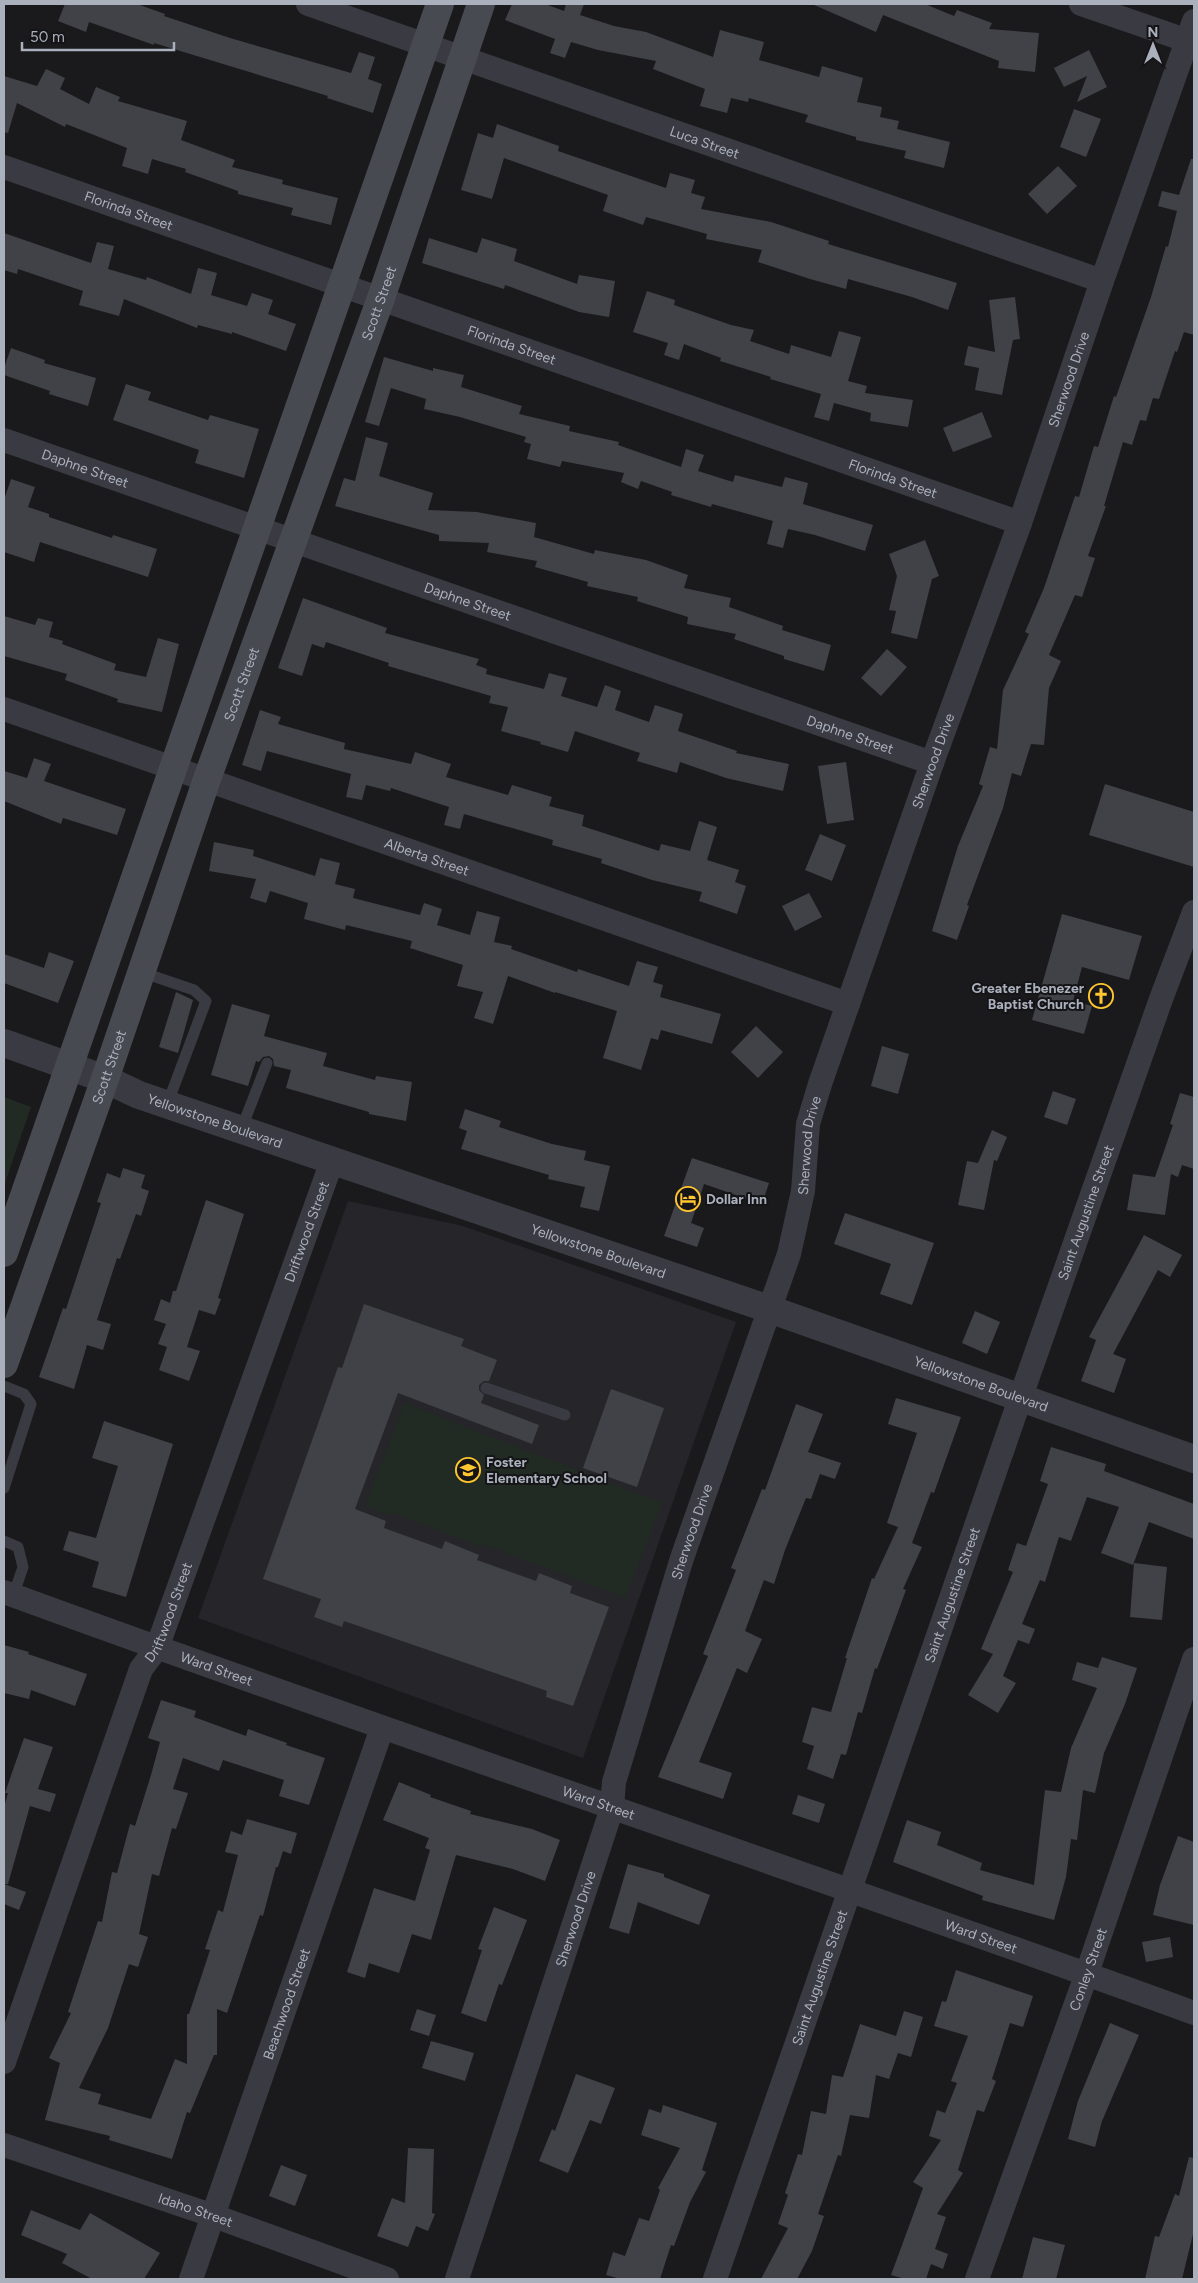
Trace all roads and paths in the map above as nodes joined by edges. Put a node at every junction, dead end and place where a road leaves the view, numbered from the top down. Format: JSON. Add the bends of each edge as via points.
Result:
{"nodes":[{"id":1,"x":308,"y":4,"type":"edge"},
{"id":2,"x":440,"y":4,"type":"edge"},
{"id":3,"x":481,"y":4,"type":"edge"},
{"id":4,"x":1081,"y":4,"type":"edge"},
{"id":5,"x":1192,"y":35,"type":"edge"},
{"id":6,"x":425,"y":45,"type":"junction"},
{"id":7,"x":462,"y":59,"type":"junction"},
{"id":8,"x":4,"y":167,"type":"edge"},
{"id":9,"x":1102,"y":281,"type":"junction"},
{"id":10,"x":341,"y":284,"type":"junction"},
{"id":11,"x":381,"y":298,"type":"junction"},
{"id":12,"x":4,"y":440,"type":"edge"},
{"id":13,"x":1020,"y":523,"type":"junction"},
{"id":14,"x":257,"y":529,"type":"junction"},
{"id":15,"x":292,"y":541,"type":"junction"},
{"id":16,"x":4,"y":709,"type":"edge"},
{"id":17,"x":932,"y":763,"type":"junction"},
{"id":18,"x":172,"y":767,"type":"junction"},
{"id":19,"x":207,"y":779,"type":"junction"},
{"id":20,"x":1194,"y":912,"type":"edge"},
{"id":21,"x":141,"y":972,"type":"junction"},
{"id":22,"x":848,"y":1004,"type":"junction"},
{"id":23,"x":4,"y":1043,"type":"edge"},
{"id":24,"x":267,"y":1063,"type":"dead end"},
{"id":25,"x":70,"y":1067,"type":"junction"},
{"id":26,"x":105,"y":1079,"type":"junction"},
{"id":27,"x":167,"y":1104,"type":"junction"},
{"id":28,"x":241,"y":1130,"type":"junction"},
{"id":29,"x":332,"y":1161,"type":"junction"},
{"id":30,"x":4,"y":1253,"type":"edge"},
{"id":31,"x":769,"y":1309,"type":"junction"},
{"id":32,"x":4,"y":1364,"type":"edge"},
{"id":33,"x":4,"y":1386,"type":"edge"},
{"id":34,"x":486,"y":1388,"type":"dead end"},
{"id":35,"x":1020,"y":1399,"type":"junction"},
{"id":36,"x":565,"y":1415,"type":"dead end"},
{"id":37,"x":1194,"y":1459,"type":"edge"},
{"id":38,"x":4,"y":1488,"type":"edge"},
{"id":39,"x":4,"y":1541,"type":"edge"},
{"id":40,"x":8,"y":1594,"type":"edge"},
{"id":41,"x":157,"y":1648,"type":"junction"},
{"id":42,"x":1194,"y":1659,"type":"edge"},
{"id":43,"x":382,"y":1728,"type":"junction"},
{"id":44,"x":612,"y":1808,"type":"junction"},
{"id":45,"x":851,"y":1890,"type":"junction"},
{"id":46,"x":1087,"y":1974,"type":"junction"},
{"id":47,"x":1194,"y":2012,"type":"edge"},
{"id":48,"x":4,"y":2062,"type":"edge"},
{"id":49,"x":4,"y":2145,"type":"edge"},
{"id":50,"x":214,"y":2216,"type":"junction"},
{"id":51,"x":191,"y":2279,"type":"edge"},
{"id":52,"x":387,"y":2279,"type":"edge"},
{"id":53,"x":457,"y":2279,"type":"edge"},
{"id":54,"x":715,"y":2279,"type":"edge"},
{"id":55,"x":977,"y":2279,"type":"edge"}],
"edges":[{"from":1,"to":6,"type":"street","name":"Luca Street"},
{"from":2,"to":6,"type":"main road"},
{"from":3,"to":7,"type":"main road","name":"Scott Street"},
{"from":4,"to":5,"type":"street"},
{"from":5,"to":9,"type":"street","name":"Sherwood Drive"},
{"from":6,"to":7,"type":"street","name":"Luca Street"},
{"from":6,"to":10,"type":"main road"},
{"from":7,"to":9,"type":"street","name":"Luca Street"},
{"from":7,"to":11,"type":"main road","name":"Scott Street"},
{"from":8,"to":10,"type":"street","name":"Florinda Street"},
{"from":9,"to":13,"type":"street","name":"Sherwood Drive"},
{"from":10,"to":11,"type":"street","name":"Florinda Street"},
{"from":10,"to":14,"type":"main road"},
{"from":11,"to":13,"type":"street","name":"Florinda Street"},
{"from":11,"to":15,"type":"main road","name":"Scott Street"},
{"from":12,"to":14,"type":"street","name":"Daphne Street"},
{"from":13,"to":17,"type":"street","name":"Sherwood Drive"},
{"from":14,"to":15,"type":"street","name":"Daphne Street"},
{"from":14,"to":18,"type":"main road"},
{"from":15,"to":17,"type":"street","name":"Daphne Street"},
{"from":15,"to":19,"type":"main road","name":"Scott Street"},
{"from":16,"to":18,"type":"street","name":"Alberta Street"},
{"from":17,"to":22,"type":"street","name":"Sherwood Drive"},
{"from":18,"to":19,"type":"street","name":"Alberta Street"},
{"from":18,"to":25,"type":"main road"},
{"from":19,"to":21,"type":"main road","name":"Scott Street"},
{"from":19,"to":22,"type":"street","name":"Alberta Street"},
{"from":20,"to":35,"type":"street","name":"Saint Augustine Street"},
{"from":21,"to":26,"type":"main road","name":"Scott Street"},
{"from":21,"to":27,"type":"lane","via":[[194,990],[206,1001]]},
{"from":22,"to":31,"type":"street","name":"Sherwood Drive","via":[[808,1124],[798,1220]]},
{"from":23,"to":25,"type":"street","name":"Yellowstone Boulevard"},
{"from":24,"to":28,"type":"lane"},
{"from":25,"to":26,"type":"street","name":"Yellowstone Boulevard"},
{"from":25,"to":30,"type":"main road"},
{"from":26,"to":27,"type":"street","name":"Yellowstone Boulevard"},
{"from":26,"to":32,"type":"main road","name":"Scott Street"},
{"from":27,"to":28,"type":"street","name":"Yellowstone Boulevard"},
{"from":28,"to":29,"type":"street","name":"Yellowstone Boulevard"},
{"from":29,"to":31,"type":"street","name":"Yellowstone Boulevard"},
{"from":29,"to":41,"type":"street","name":"Driftwood Street"},
{"from":31,"to":35,"type":"street","name":"Yellowstone Boulevard"},
{"from":31,"to":44,"type":"street","name":"Sherwood Drive","via":[[682,1558],[614,1782]]},
{"from":33,"to":38,"type":"lane","via":[[24,1394],[31,1404]]},
{"from":34,"to":36,"type":"lane"},
{"from":35,"to":37,"type":"street","name":"Yellowstone Boulevard"},
{"from":35,"to":45,"type":"street","name":"Saint Augustine Street"},
{"from":39,"to":40,"type":"lane","via":[[18,1547],[24,1567]]},
{"from":40,"to":41,"type":"street","name":"Ward Street"},
{"from":41,"to":43,"type":"street","name":"Ward Street"},
{"from":41,"to":48,"type":"street","name":"Driftwood Street","via":[[141,1668]]},
{"from":42,"to":46,"type":"street","name":"Conley Street"},
{"from":43,"to":44,"type":"street","name":"Ward Street"},
{"from":43,"to":50,"type":"street","name":"Beachwood Street"},
{"from":44,"to":45,"type":"street","name":"Ward Street"},
{"from":44,"to":53,"type":"street","name":"Sherwood Drive"},
{"from":45,"to":46,"type":"street","name":"Ward Street"},
{"from":45,"to":54,"type":"street","name":"Saint Augustine Street"},
{"from":46,"to":47,"type":"street","name":"Ward Street"},
{"from":46,"to":55,"type":"street","name":"Conley Street"},
{"from":49,"to":50,"type":"street","name":"Idaho Street"},
{"from":50,"to":51,"type":"street","name":"Beachwood Street"},
{"from":50,"to":52,"type":"street","name":"Idaho Street"}]}
